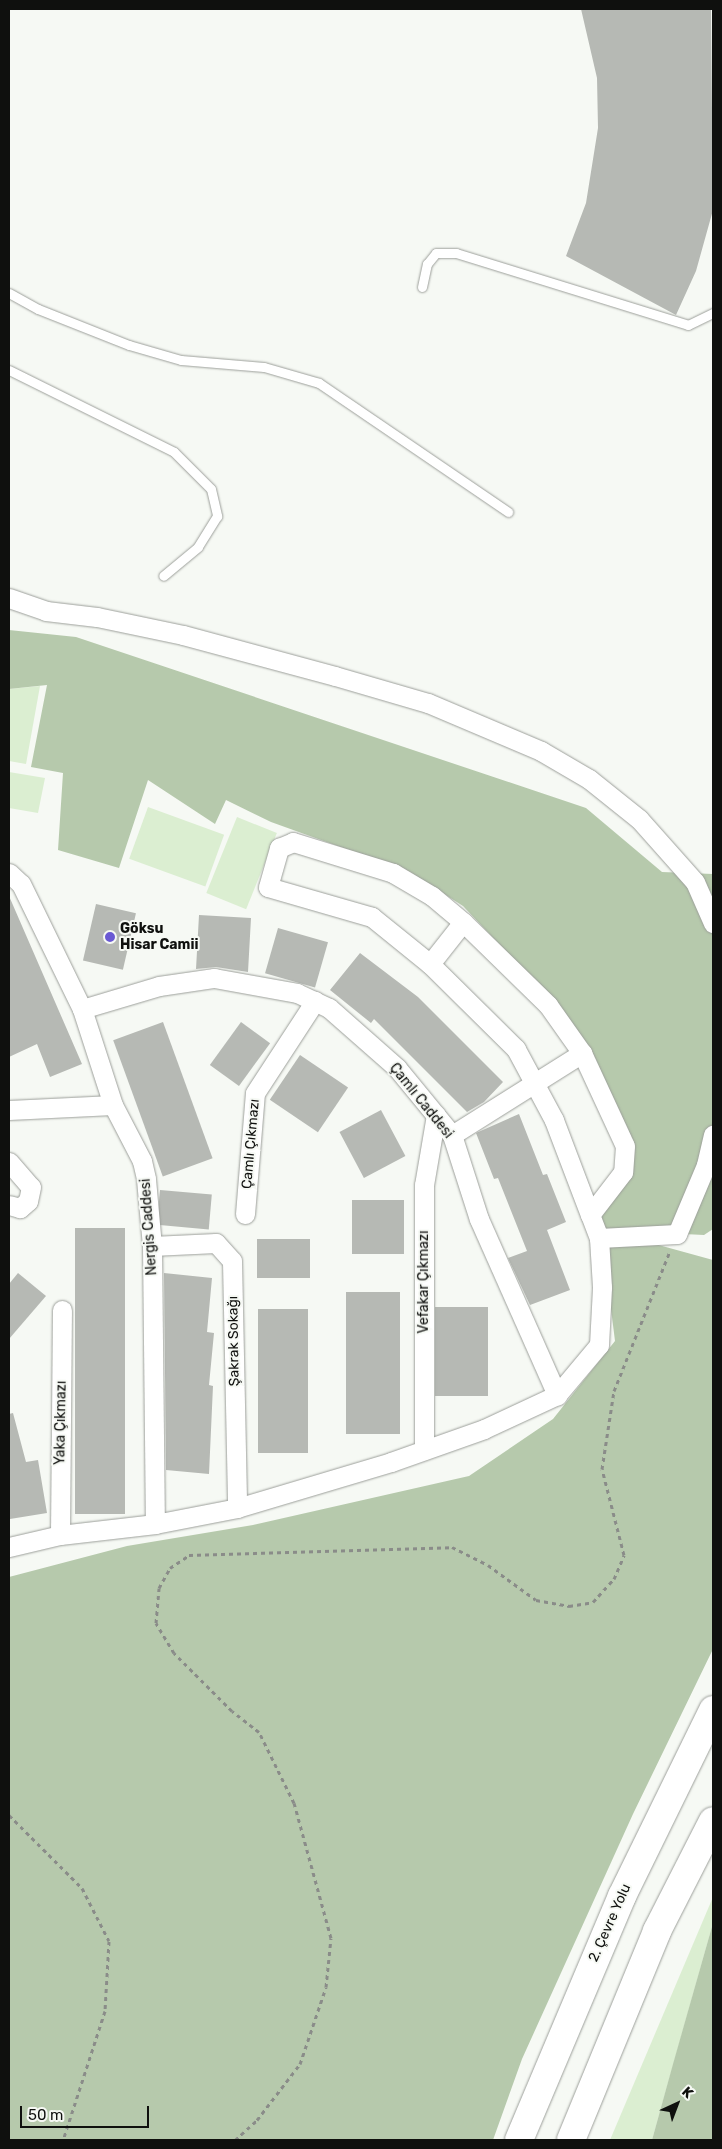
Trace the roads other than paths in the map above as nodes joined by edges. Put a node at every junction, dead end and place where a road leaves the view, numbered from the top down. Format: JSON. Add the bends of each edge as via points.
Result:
{"nodes":[{"id":1,"x":422,"y":286,"type":"dead end"},
{"id":2,"x":9,"y":293,"type":"edge"},
{"id":3,"x":713,"y":313,"type":"edge"},
{"id":4,"x":9,"y":370,"type":"edge"},
{"id":5,"x":508,"y":512,"type":"dead end"},
{"id":6,"x":163,"y":576,"type":"dead end"},
{"id":7,"x":9,"y":598,"type":"edge"},
{"id":8,"x":9,"y":873,"type":"edge"},
{"id":9,"x":463,"y":922,"type":"junction"},
{"id":10,"x":713,"y":923,"type":"edge"},
{"id":11,"x":430,"y":964,"type":"junction"},
{"id":12,"x":315,"y":1002,"type":"junction"},
{"id":13,"x":82,"y":1009,"type":"junction"},
{"id":14,"x":582,"y":1053,"type":"junction"},
{"id":15,"x":534,"y":1083,"type":"junction"},
{"id":16,"x":113,"y":1105,"type":"junction"},
{"id":17,"x":9,"y":1110,"type":"edge"},
{"id":18,"x":436,"y":1115,"type":"junction"},
{"id":19,"x":452,"y":1135,"type":"junction"},
{"id":20,"x":713,"y":1135,"type":"edge"},
{"id":21,"x":9,"y":1162,"type":"edge"},
{"id":22,"x":9,"y":1204,"type":"edge"},
{"id":23,"x":245,"y":1214,"type":"dead end"},
{"id":24,"x":590,"y":1215,"type":"junction"},
{"id":25,"x":599,"y":1238,"type":"junction"},
{"id":26,"x":152,"y":1246,"type":"junction"},
{"id":27,"x":62,"y":1310,"type":"dead end"},
{"id":28,"x":557,"y":1395,"type":"junction"},
{"id":29,"x":424,"y":1450,"type":"junction"},
{"id":30,"x":237,"y":1508,"type":"junction"},
{"id":31,"x":155,"y":1524,"type":"junction"},
{"id":32,"x":60,"y":1535,"type":"junction"},
{"id":33,"x":9,"y":1547,"type":"edge"},
{"id":34,"x":713,"y":1710,"type":"edge"},
{"id":35,"x":713,"y":1821,"type":"edge"},
{"id":36,"x":518,"y":2140,"type":"edge"},
{"id":37,"x":571,"y":2140,"type":"edge"}],
"edges":[{"from":1,"to":3,"type":"lane","via":[[428,264],[436,252],[456,253],[688,325]]},
{"from":2,"to":5,"type":"lane","via":[[38,309],[129,345],[181,360],[264,367],[319,383]]},
{"from":4,"to":6,"type":"lane","via":[[174,452],[211,489],[217,516],[198,547]]},
{"from":7,"to":10,"type":"street","via":[[46,611],[96,617],[173,633],[335,676],[428,703],[542,751],[589,779],[639,819],[695,882]]},
{"from":8,"to":13,"type":"street","name":"Nergis Caddesi","via":[[21,884]]},
{"from":9,"to":11,"type":"street"},
{"from":9,"to":11,"type":"street","via":[[432,896],[393,872],[293,842],[279,848],[268,887],[372,917]]},
{"from":9,"to":14,"type":"street","via":[[548,1005]]},
{"from":11,"to":15,"type":"street","via":[[516,1049]]},
{"from":12,"to":13,"type":"street","name":"Çamlı Caddesi","via":[[297,993],[214,978],[159,986]]},
{"from":12,"to":18,"type":"street","name":"Çamlı Caddesi","via":[[330,1008],[397,1068]]},
{"from":12,"to":23,"type":"street","name":"Çamlı Çıkmazı","via":[[255,1093]]},
{"from":13,"to":16,"type":"street","name":"Nergis Caddesi"},
{"from":14,"to":15,"type":"street"},
{"from":14,"to":24,"type":"street","via":[[625,1146],[623,1172]]},
{"from":15,"to":19,"type":"street"},
{"from":15,"to":24,"type":"street","via":[[554,1120]]},
{"from":16,"to":17,"type":"street"},
{"from":16,"to":26,"type":"street","name":"Nergis Caddesi","via":[[142,1161]]},
{"from":18,"to":19,"type":"street","name":"Çamlı Caddesi"},
{"from":18,"to":29,"type":"street","name":"Vefakar Çıkmazı","via":[[424,1186]]},
{"from":19,"to":28,"type":"street","name":"Çamlı Caddesi","via":[[479,1219]]},
{"from":20,"to":25,"type":"street","via":[[706,1165],[677,1234]]},
{"from":21,"to":22,"type":"street","via":[[31,1187],[28,1202],[20,1208]]},
{"from":24,"to":25,"type":"street"},
{"from":25,"to":28,"type":"street","via":[[602,1287],[599,1345]]},
{"from":26,"to":30,"type":"street","name":"Şakrak Sokağı","via":[[216,1243],[232,1261]]},
{"from":26,"to":31,"type":"street","name":"Nergis Caddesi"},
{"from":27,"to":32,"type":"street","name":"Yaka Çıkmazı"},
{"from":28,"to":29,"type":"street","via":[[484,1429]]},
{"from":29,"to":30,"type":"street"},
{"from":30,"to":31,"type":"street"},
{"from":31,"to":32,"type":"street"},
{"from":32,"to":33,"type":"street"},
{"from":34,"to":36,"type":"highway","name":"2. Çevre Yolu","via":[[622,1896]]},
{"from":35,"to":37,"type":"highway","via":[[657,1931]]}]}
